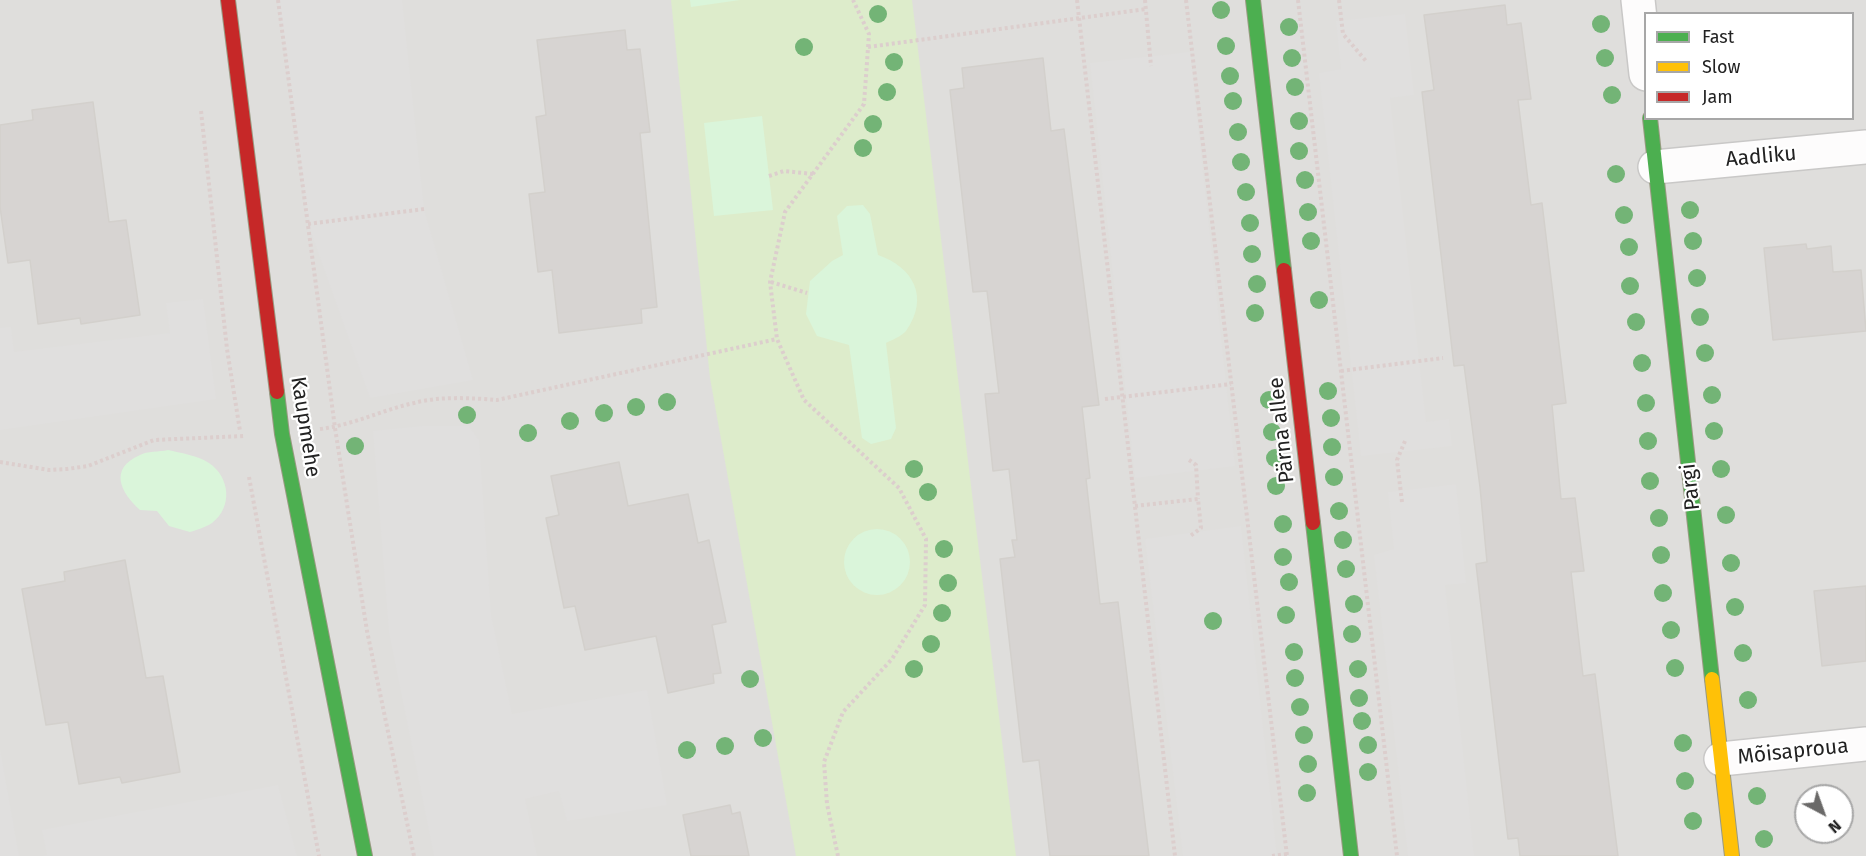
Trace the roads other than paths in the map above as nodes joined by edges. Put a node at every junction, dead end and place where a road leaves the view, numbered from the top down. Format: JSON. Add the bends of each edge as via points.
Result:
{"nodes":[{"id":1,"x":228,"y":0,"type":"edge"},
{"id":2,"x":1253,"y":0,"type":"edge"},
{"id":3,"x":1638,"y":0,"type":"edge"},
{"id":4,"x":1644,"y":56,"type":"edge"},
{"id":5,"x":1650,"y":120,"type":"edge"},
{"id":6,"x":1866,"y":147,"type":"edge"},
{"id":7,"x":1655,"y":167,"type":"junction"},
{"id":8,"x":1866,"y":744,"type":"edge"},
{"id":9,"x":1721,"y":759,"type":"junction"},
{"id":10,"x":365,"y":856,"type":"edge"},
{"id":11,"x":1351,"y":856,"type":"edge"},
{"id":12,"x":1732,"y":856,"type":"edge"}],
"edges":[{"from":1,"to":10,"type":"street","name":"Kaupmehe","via":[[282,434]]},
{"from":2,"to":11,"type":"street","name":"Pärna allee"},
{"from":3,"to":4,"type":"street"},
{"from":5,"to":7,"type":"street","name":"Pargi"},
{"from":6,"to":7,"type":"street","name":"Aadliku"},
{"from":7,"to":9,"type":"street","name":"Pargi"},
{"from":8,"to":9,"type":"street","name":"Mõisaproua"},
{"from":9,"to":12,"type":"street","name":"Pargi"}]}
